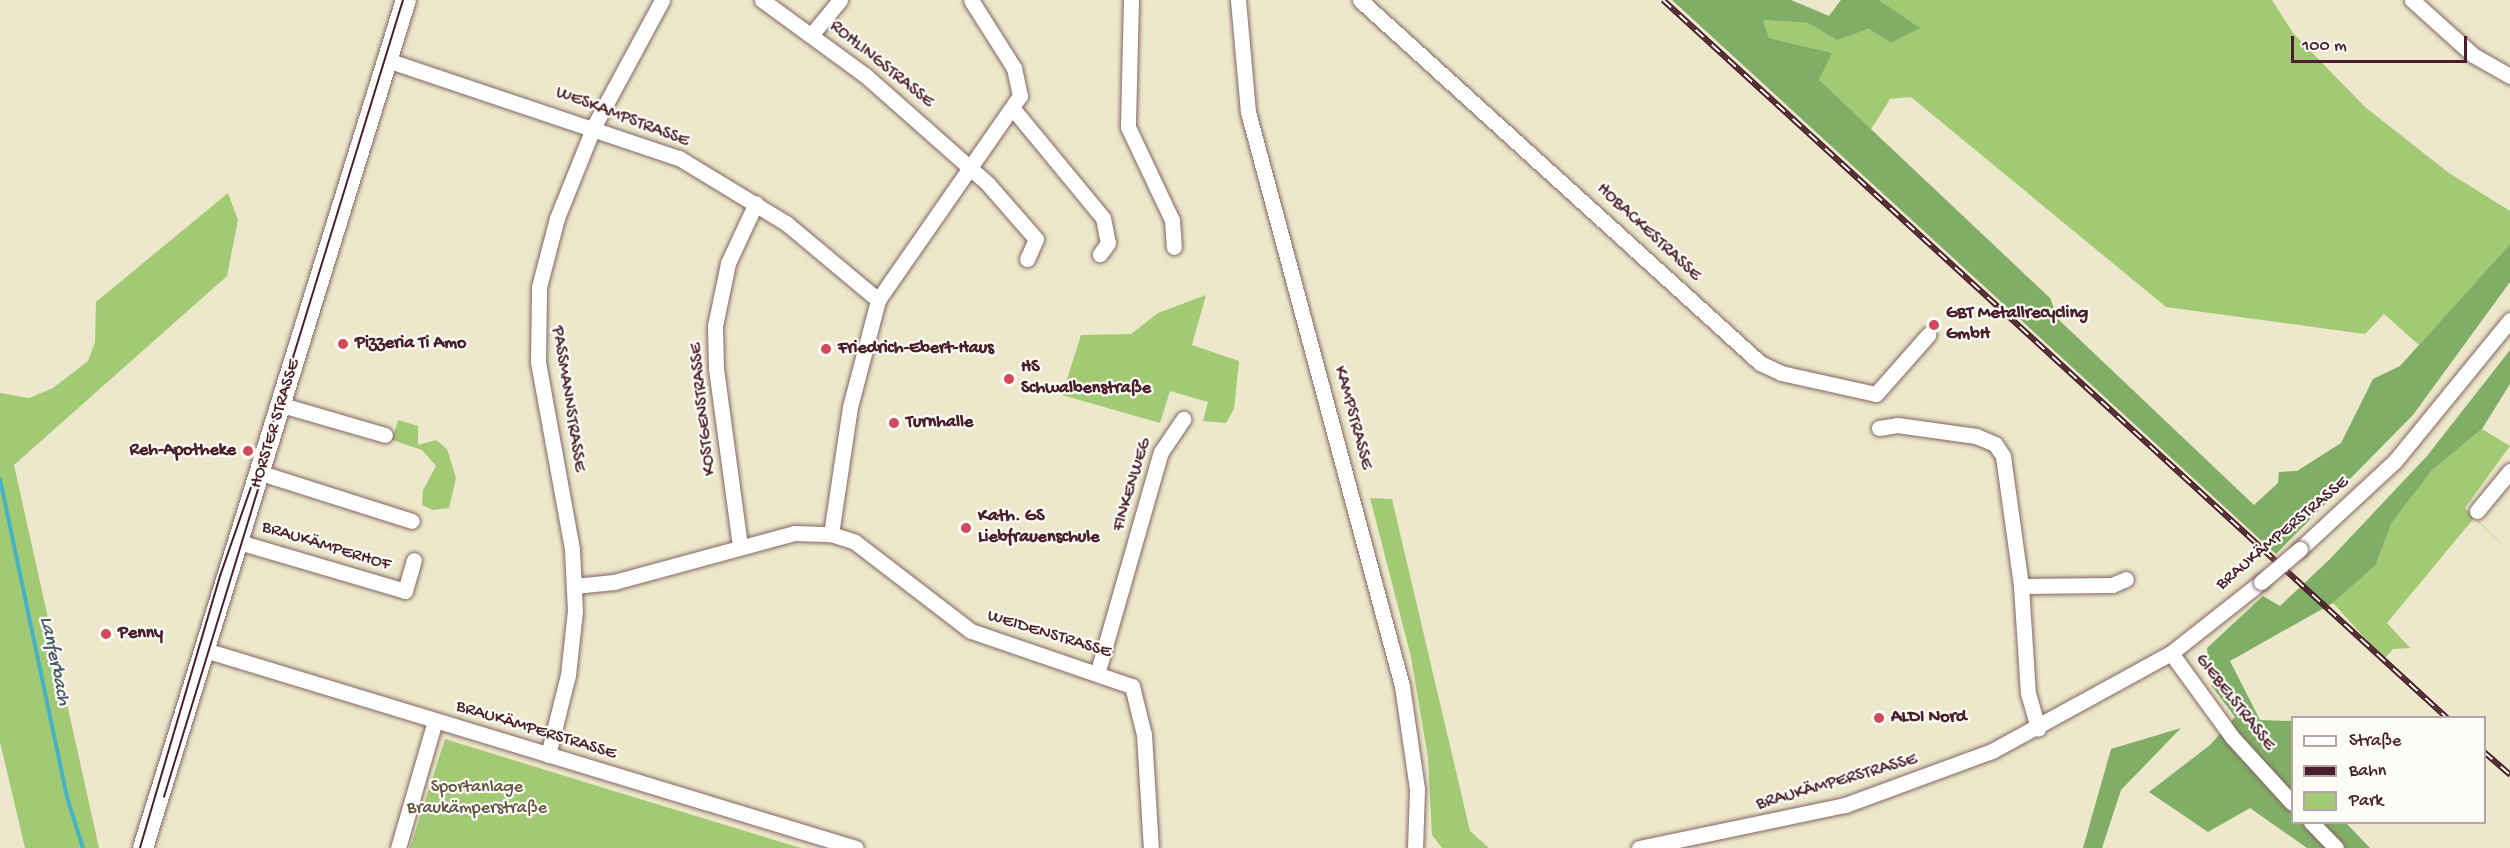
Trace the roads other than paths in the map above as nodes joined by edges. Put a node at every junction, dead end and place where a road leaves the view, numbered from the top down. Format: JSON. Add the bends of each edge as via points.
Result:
{"nodes":[{"id":1,"x":406,"y":0,"type":"edge"},
{"id":2,"x":662,"y":0,"type":"edge"},
{"id":3,"x":762,"y":0,"type":"edge"},
{"id":4,"x":840,"y":0,"type":"edge"},
{"id":5,"x":972,"y":0,"type":"edge"},
{"id":6,"x":1131,"y":0,"type":"edge"},
{"id":7,"x":1238,"y":0,"type":"edge"},
{"id":8,"x":1360,"y":0,"type":"edge"},
{"id":9,"x":2412,"y":0,"type":"edge"},
{"id":10,"x":812,"y":34,"type":"junction"},
{"id":11,"x":387,"y":60,"type":"junction"},
{"id":12,"x":2510,"y":76,"type":"edge"},
{"id":13,"x":1014,"y":110,"type":"junction"},
{"id":14,"x":594,"y":126,"type":"junction"},
{"id":15,"x":970,"y":168,"type":"junction"},
{"id":16,"x":756,"y":203,"type":"junction"},
{"id":17,"x":1174,"y":247,"type":"dead end"},
{"id":18,"x":1100,"y":254,"type":"dead end"},
{"id":19,"x":1027,"y":259,"type":"dead end"},
{"id":20,"x":878,"y":300,"type":"junction"},
{"id":21,"x":2510,"y":320,"type":"edge"},
{"id":22,"x":1928,"y":335,"type":"dead end"},
{"id":23,"x":282,"y":405,"type":"junction"},
{"id":24,"x":1183,"y":419,"type":"dead end"},
{"id":25,"x":1879,"y":428,"type":"dead end"},
{"id":26,"x":385,"y":435,"type":"dead end"},
{"id":27,"x":2510,"y":471,"type":"edge"},
{"id":28,"x":261,"y":472,"type":"junction"},
{"id":29,"x":2477,"y":511,"type":"dead end"},
{"id":30,"x":412,"y":521,"type":"dead end"},
{"id":31,"x":831,"y":534,"type":"junction"},
{"id":32,"x":240,"y":542,"type":"junction"},
{"id":33,"x":740,"y":546,"type":"junction"},
{"id":34,"x":414,"y":560,"type":"dead end"},
{"id":35,"x":2126,"y":579,"type":"dead end"},
{"id":36,"x":574,"y":586,"type":"junction"},
{"id":37,"x":2021,"y":586,"type":"junction"},
{"id":38,"x":206,"y":650,"type":"junction"},
{"id":39,"x":2171,"y":653,"type":"junction"},
{"id":40,"x":1098,"y":671,"type":"junction"},
{"id":41,"x":435,"y":721,"type":"junction"},
{"id":42,"x":2038,"y":729,"type":"junction"},
{"id":43,"x":548,"y":755,"type":"junction"},
{"id":44,"x":2291,"y":802,"type":"edge"},
{"id":45,"x":2313,"y":824,"type":"edge"},
{"id":46,"x":143,"y":848,"type":"edge"},
{"id":47,"x":398,"y":848,"type":"edge"},
{"id":48,"x":856,"y":848,"type":"edge"},
{"id":49,"x":1151,"y":848,"type":"edge"},
{"id":50,"x":1415,"y":848,"type":"edge"},
{"id":51,"x":1639,"y":848,"type":"edge"},
{"id":52,"x":2336,"y":848,"type":"edge"}],
"edges":[{"from":1,"to":11,"type":"main road","name":"HORSTER STRASSE"},
{"from":2,"to":14,"type":"street","name":"PASSMANNSTRASSE"},
{"from":3,"to":10,"type":"street","name":"ROHLINGSTRASSE"},
{"from":4,"to":10,"type":"street"},
{"from":5,"to":13,"type":"street","via":[[1020,82]]},
{"from":6,"to":17,"type":"street","via":[[1128,128],[1172,220]]},
{"from":7,"to":50,"type":"street","name":"KAMPSTRASSE","via":[[1248,112],[1402,686],[1417,789]]},
{"from":8,"to":22,"type":"street","name":"HOBACKESTRASSE","via":[[1760,363],[1781,373],[1876,394]]},
{"from":9,"to":12,"type":"street","via":[[2473,55]]},
{"from":10,"to":15,"type":"street","name":"ROHLINGSTRASSE"},
{"from":11,"to":14,"type":"street","name":"WESKAMPSTRASSE"},
{"from":11,"to":23,"type":"main road","name":"HORSTER STRASSE"},
{"from":13,"to":15,"type":"street"},
{"from":13,"to":18,"type":"street","via":[[1103,218],[1108,243]]},
{"from":14,"to":16,"type":"street","name":"WESKAMPSTRASSE","via":[[679,158]]},
{"from":14,"to":36,"type":"street","name":"PASSMANNSTRASSE","via":[[543,264],[536,323]]},
{"from":15,"to":19,"type":"street","name":"ROHLINGSTRASSE","via":[[1036,239]]},
{"from":15,"to":20,"type":"street"},
{"from":16,"to":20,"type":"street","name":"WESKAMPSTRASSE"},
{"from":16,"to":33,"type":"street","name":"KOSTGENSTRASSE","via":[[728,263],[715,326],[716,369]]},
{"from":20,"to":31,"type":"street","via":[[850,407]]},
{"from":21,"to":39,"type":"street","name":"BRAUKÄMPERSTRASSE","bridge":true,"via":[[2395,461],[2300,549]]},
{"from":23,"to":26,"type":"street"},
{"from":23,"to":28,"type":"main road","name":"HORSTER STRASSE"},
{"from":24,"to":40,"type":"street","name":"FINKENWEG","via":[[1161,452]]},
{"from":25,"to":37,"type":"street","via":[[1897,425],[1995,444],[2003,456]]},
{"from":27,"to":29,"type":"street"},
{"from":28,"to":30,"type":"street"},
{"from":28,"to":32,"type":"main road","name":"HORSTER STRASSE"},
{"from":31,"to":33,"type":"street","name":"WEIDENSTRASSE","via":[[795,533]]},
{"from":31,"to":40,"type":"street","name":"WEIDENSTRASSE","via":[[878,556],[951,620],[971,631]]},
{"from":32,"to":34,"type":"street","name":"BRAUKÄMPERHOF","via":[[405,591]]},
{"from":32,"to":38,"type":"main road","name":"HORSTER STRASSE"},
{"from":33,"to":36,"type":"street","name":"WEIDENSTRASSE","via":[[614,582]]},
{"from":35,"to":37,"type":"street","via":[[2112,585]]},
{"from":36,"to":43,"type":"street","name":"PASSMANNSTRASSE","via":[[568,675]]},
{"from":37,"to":42,"type":"street","via":[[2028,693]]},
{"from":38,"to":41,"type":"street","name":"BRAUKÄMPERSTRASSE"},
{"from":38,"to":46,"type":"main road","name":"HORSTER STRASSE"},
{"from":39,"to":42,"type":"street","name":"BRAUKÄMPERSTRASSE"},
{"from":39,"to":44,"type":"street","name":"GIEBELSTRASSE","via":[[2232,737]]},
{"from":40,"to":49,"type":"street","name":"WEIDENSTRASSE","via":[[1124,680],[1137,693]]},
{"from":41,"to":43,"type":"street","name":"BRAUKÄMPERSTRASSE"},
{"from":41,"to":47,"type":"street"},
{"from":42,"to":51,"type":"street","name":"BRAUKÄMPERSTRASSE","via":[[1941,772],[1853,802]]},
{"from":43,"to":48,"type":"street","name":"BRAUKÄMPERSTRASSE"},
{"from":45,"to":52,"type":"street"}]}
